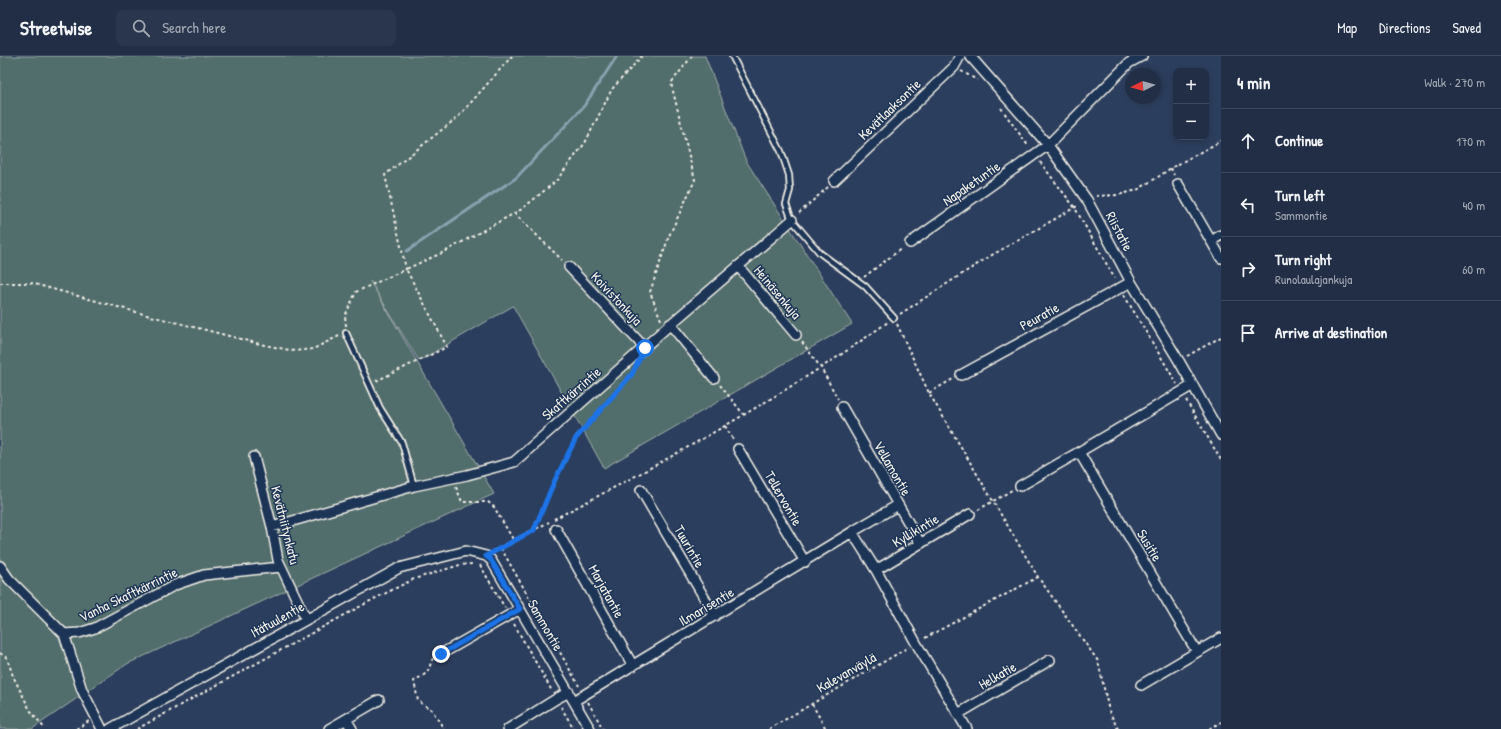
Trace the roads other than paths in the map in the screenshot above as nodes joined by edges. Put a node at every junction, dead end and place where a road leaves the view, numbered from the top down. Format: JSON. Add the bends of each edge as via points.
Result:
{"nodes":[{"id":1,"x":732,"y":56,"type":"edge"},
{"id":2,"x":960,"y":56,"type":"edge"},
{"id":3,"x":970,"y":56,"type":"edge"},
{"id":4,"x":1142,"y":56,"type":"edge"},
{"id":5,"x":1048,"y":145,"type":"junction"},
{"id":6,"x":834,"y":181,"type":"road end"},
{"id":7,"x":1178,"y":184,"type":"dead end"},
{"id":8,"x":792,"y":220,"type":"junction"},
{"id":9,"x":1221,"y":235,"type":"edge"},
{"id":10,"x":1211,"y":241,"type":"junction"},
{"id":11,"x":910,"y":243,"type":"road end"},
{"id":12,"x":1221,"y":258,"type":"edge"},
{"id":13,"x":738,"y":266,"type":"junction"},
{"id":14,"x":569,"y":267,"type":"road end"},
{"id":15,"x":1131,"y":282,"type":"junction"},
{"id":16,"x":894,"y":318,"type":"road end"},
{"id":17,"x":668,"y":326,"type":"junction"},
{"id":18,"x":346,"y":332,"type":"road end"},
{"id":19,"x":796,"y":335,"type":"road end"},
{"id":20,"x":645,"y":348,"type":"junction"},
{"id":21,"x":961,"y":375,"type":"road end"},
{"id":22,"x":714,"y":378,"type":"road end"},
{"id":23,"x":1193,"y":385,"type":"junction"},
{"id":24,"x":842,"y":407,"type":"road end"},
{"id":25,"x":1221,"y":435,"type":"edge"},
{"id":26,"x":738,"y":449,"type":"road end"},
{"id":27,"x":1079,"y":452,"type":"junction"},
{"id":28,"x":254,"y":457,"type":"dead end"},
{"id":29,"x":414,"y":486,"type":"junction"},
{"id":30,"x":1020,"y":486,"type":"road end"},
{"id":31,"x":641,"y":490,"type":"dead end"},
{"id":32,"x":898,"y":506,"type":"junction"},
{"id":33,"x":970,"y":514,"type":"road end"},
{"id":34,"x":272,"y":527,"type":"junction"},
{"id":35,"x":556,"y":529,"type":"dead end"},
{"id":36,"x":852,"y":532,"type":"junction"},
{"id":37,"x":920,"y":543,"type":"junction"},
{"id":38,"x":486,"y":556,"type":"joint"},
{"id":39,"x":805,"y":562,"type":"junction"},
{"id":40,"x":0,"y":566,"type":"edge"},
{"id":41,"x":281,"y":567,"type":"junction"},
{"id":42,"x":876,"y":570,"type":"junction"},
{"id":43,"x":520,"y":609,"type":"junction"},
{"id":44,"x":715,"y":616,"type":"junction"},
{"id":45,"x":306,"y":619,"type":"junction"},
{"id":46,"x":64,"y":634,"type":"junction"},
{"id":47,"x":1221,"y":638,"type":"edge"},
{"id":48,"x":1197,"y":652,"type":"junction"},
{"id":49,"x":441,"y":654,"type":"road end"},
{"id":50,"x":1050,"y":660,"type":"dead end"},
{"id":51,"x":633,"y":666,"type":"junction"},
{"id":52,"x":1141,"y":685,"type":"dead end"},
{"id":53,"x":569,"y":692,"type":"junction"},
{"id":54,"x":379,"y":700,"type":"dead end"},
{"id":55,"x":574,"y":701,"type":"junction"},
{"id":56,"x":958,"y":714,"type":"junction"},
{"id":57,"x":346,"y":719,"type":"junction"},
{"id":58,"x":102,"y":729,"type":"edge"},
{"id":59,"x":110,"y":729,"type":"edge"},
{"id":60,"x":329,"y":729,"type":"edge"},
{"id":61,"x":352,"y":729,"type":"edge"},
{"id":62,"x":508,"y":729,"type":"edge"},
{"id":63,"x":590,"y":729,"type":"edge"},
{"id":64,"x":966,"y":729,"type":"edge"}],
"edges":[{"from":1,"to":8,"type":"lane","via":[[781,151],[789,175],[790,190],[786,204]]},
{"from":2,"to":6,"type":"street","name":"Kevätlaaksontie","via":[[954,67]]},
{"from":3,"to":5,"type":"street","name":"Riistatie"},
{"from":4,"to":5,"type":"street","name":"Napaketuntie","via":[[1130,63]]},
{"from":5,"to":11,"type":"street","name":"Napaketuntie"},
{"from":5,"to":15,"type":"street","name":"Riistatie","via":[[1087,200]]},
{"from":7,"to":10,"type":"street"},
{"from":8,"to":13,"type":"street","name":"Skaftkärrintie"},
{"from":8,"to":16,"type":"lane","via":[[820,253],[865,286]]},
{"from":9,"to":10,"type":"street"},
{"from":10,"to":12,"type":"street"},
{"from":13,"to":17,"type":"street","name":"Skaftkärrintie"},
{"from":13,"to":19,"type":"street","name":"Heinäsenkuja"},
{"from":14,"to":20,"type":"street","name":"Koivistonkuja"},
{"from":15,"to":21,"type":"street","name":"Peuratie"},
{"from":15,"to":23,"type":"street","name":"Riistatie"},
{"from":17,"to":20,"type":"street","name":"Skaftkärrintie"},
{"from":17,"to":22,"type":"street"},
{"from":18,"to":29,"type":"lane","via":[[380,408],[402,443]]},
{"from":20,"to":29,"type":"street","name":"Skaftkärrintie","via":[[514,462]]},
{"from":23,"to":25,"type":"street","name":"Riistatie"},
{"from":23,"to":27,"type":"street"},
{"from":24,"to":32,"type":"street","name":"Vellamontie"},
{"from":26,"to":39,"type":"street","name":"Tellervontie"},
{"from":27,"to":30,"type":"street"},
{"from":27,"to":48,"type":"street","name":"Susitie"},
{"from":28,"to":34,"type":"street","name":"Kevätniitynkatu"},
{"from":29,"to":34,"type":"street","name":"Skaftkärrintie"},
{"from":31,"to":44,"type":"street","name":"Tuurintie"},
{"from":32,"to":36,"type":"street","name":"Ilmarisentie"},
{"from":32,"to":37,"type":"street","name":"Vellamontie"},
{"from":33,"to":37,"type":"street","name":"Kyllikintie"},
{"from":34,"to":41,"type":"street","name":"Kevätniitynkatu"},
{"from":35,"to":51,"type":"street","name":"Marjatantie"},
{"from":36,"to":39,"type":"street","name":"Ilmarisentie"},
{"from":36,"to":42,"type":"street"},
{"from":37,"to":42,"type":"street","name":"Kyllikintie"},
{"from":38,"to":43,"type":"street","name":"Sammontie","via":[[491,560]]},
{"from":38,"to":45,"type":"street","name":"Itätuulentie","via":[[466,551],[399,568]]},
{"from":39,"to":44,"type":"street","name":"Ilmarisentie"},
{"from":40,"to":46,"type":"street","via":[[9,580]]},
{"from":41,"to":45,"type":"street","name":"Kevätniitynkatu"},
{"from":41,"to":46,"type":"street","name":"Vanha Skaftkärrintie","via":[[204,575],[175,585],[95,628]]},
{"from":42,"to":56,"type":"street"},
{"from":43,"to":49,"type":"street"},
{"from":43,"to":53,"type":"street","name":"Sammontie"},
{"from":44,"to":51,"type":"street","name":"Ilmarisentie"},
{"from":45,"to":59,"type":"street","name":"Itätuulentie"},
{"from":46,"to":58,"type":"street","via":[[82,690]]},
{"from":47,"to":48,"type":"street"},
{"from":48,"to":52,"type":"street"},
{"from":50,"to":56,"type":"street","name":"Helkatie"},
{"from":51,"to":55,"type":"street","name":"Ilmarisentie"},
{"from":53,"to":55,"type":"street","name":"Sammontie"},
{"from":53,"to":62,"type":"street"},
{"from":54,"to":57,"type":"street"},
{"from":55,"to":63,"type":"street","name":"Sammontie"},
{"from":56,"to":64,"type":"street"},
{"from":57,"to":60,"type":"street"},
{"from":57,"to":61,"type":"street"}]}
